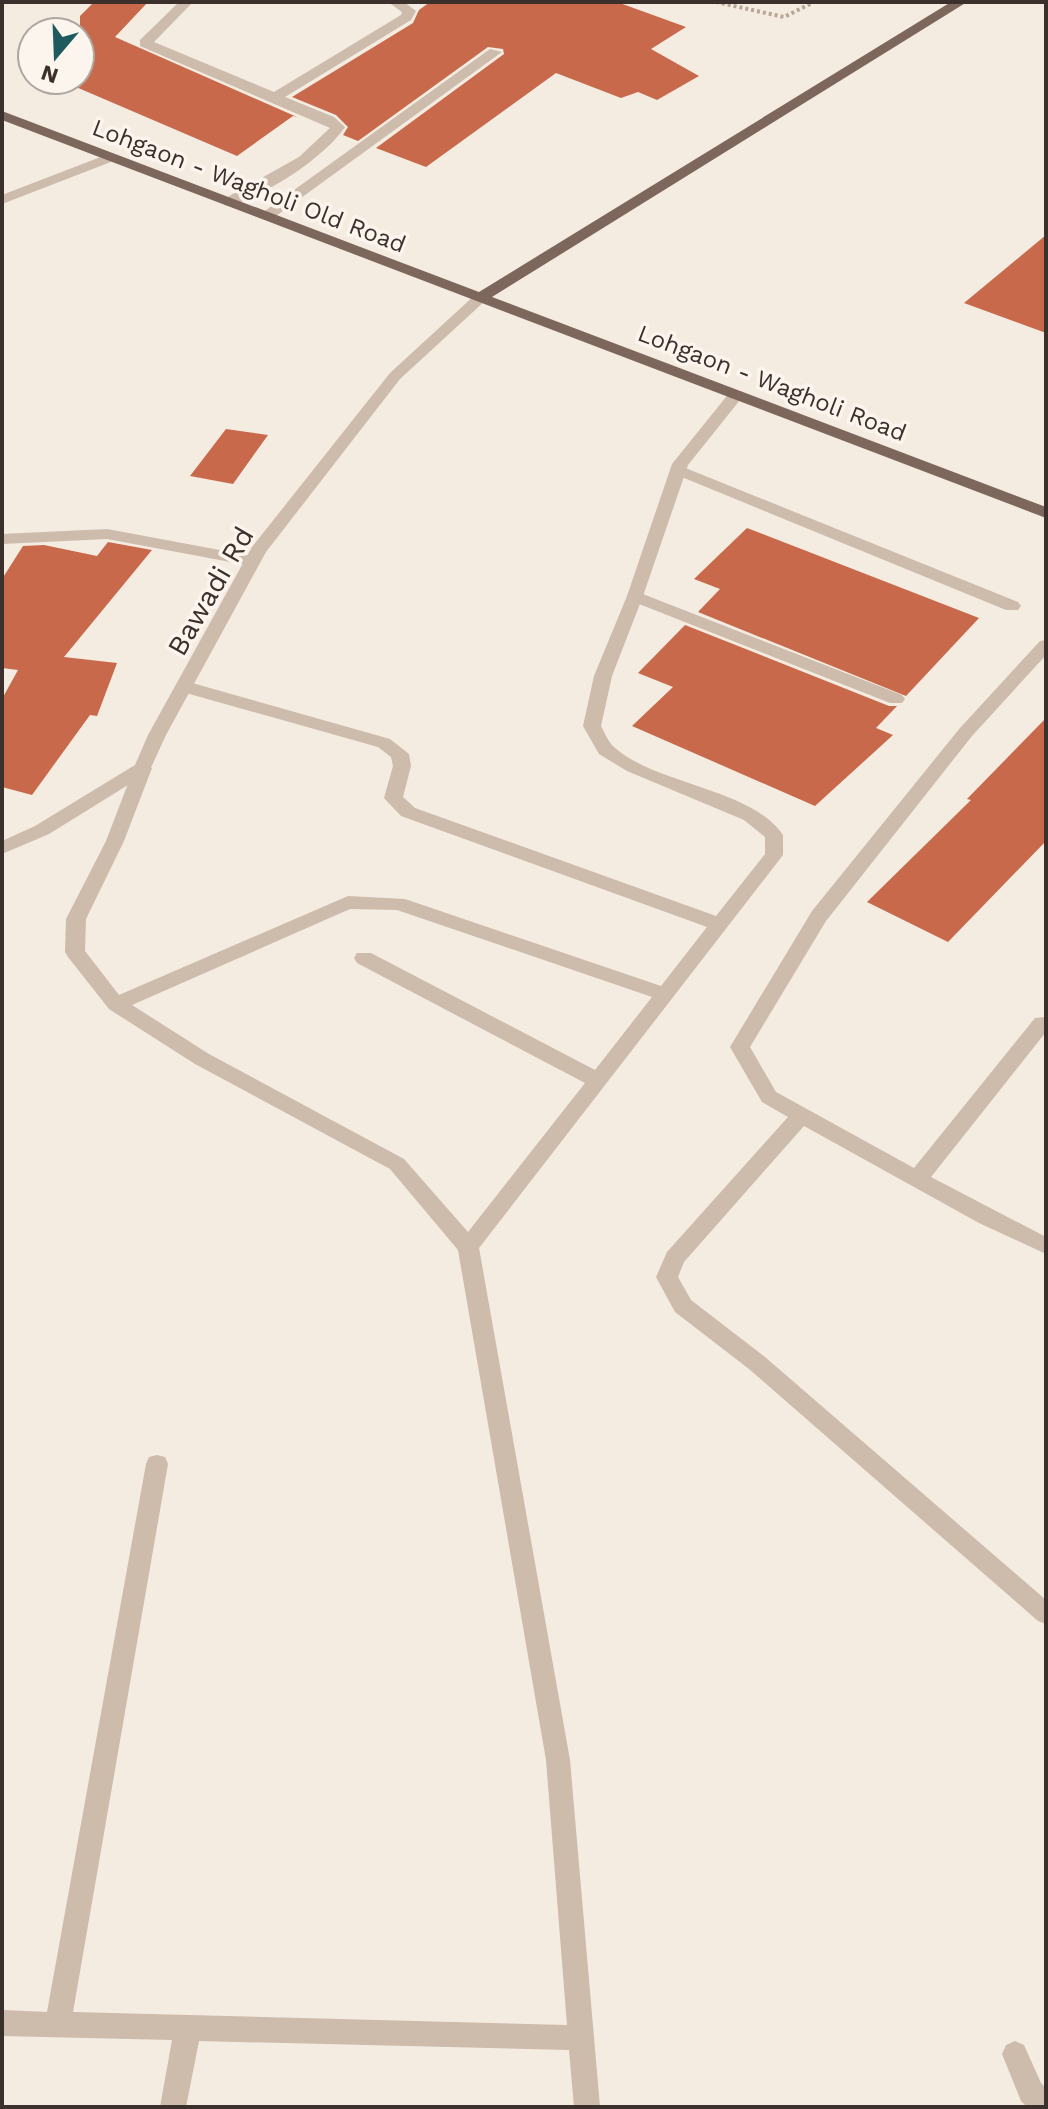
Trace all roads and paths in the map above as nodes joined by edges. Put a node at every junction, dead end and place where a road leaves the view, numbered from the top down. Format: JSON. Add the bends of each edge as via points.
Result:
{"nodes":[{"id":1,"x":186,"y":2,"type":"edge"},
{"id":2,"x":395,"y":2,"type":"edge"},
{"id":3,"x":716,"y":2,"type":"edge"},
{"id":4,"x":814,"y":2,"type":"edge"},
{"id":5,"x":960,"y":2,"type":"edge"},
{"id":6,"x":495,"y":52,"type":"dead end"},
{"id":7,"x":275,"y":97,"type":"junction"},
{"id":8,"x":2,"y":115,"type":"edge"},
{"id":9,"x":111,"y":157,"type":"junction"},
{"id":10,"x":2,"y":200,"type":"edge"},
{"id":11,"x":229,"y":202,"type":"junction"},
{"id":12,"x":267,"y":216,"type":"junction"},
{"id":13,"x":481,"y":297,"type":"junction"},
{"id":14,"x":736,"y":395,"type":"junction"},
{"id":15,"x":678,"y":470,"type":"junction"},
{"id":16,"x":1046,"y":513,"type":"edge"},
{"id":17,"x":2,"y":539,"type":"edge"},
{"id":18,"x":252,"y":561,"type":"junction"},
{"id":19,"x":635,"y":596,"type":"junction"},
{"id":20,"x":1012,"y":606,"type":"dead end"},
{"id":21,"x":1046,"y":645,"type":"edge"},
{"id":22,"x":185,"y":687,"type":"junction"},
{"id":23,"x":896,"y":699,"type":"dead end"},
{"id":24,"x":143,"y":768,"type":"junction"},
{"id":25,"x":2,"y":848,"type":"edge"},
{"id":26,"x":718,"y":924,"type":"junction"},
{"id":27,"x":364,"y":958,"type":"dead end"},
{"id":28,"x":663,"y":994,"type":"junction"},
{"id":29,"x":116,"y":1004,"type":"junction"},
{"id":30,"x":1042,"y":1023,"type":"dead end"},
{"id":31,"x":597,"y":1080,"type":"junction"},
{"id":32,"x":801,"y":1116,"type":"junction"},
{"id":33,"x":917,"y":1179,"type":"junction"},
{"id":34,"x":1046,"y":1246,"type":"edge"},
{"id":35,"x":468,"y":1247,"type":"junction"},
{"id":36,"x":157,"y":1464,"type":"dead end"},
{"id":37,"x":1046,"y":1614,"type":"edge"},
{"id":38,"x":2,"y":2023,"type":"edge"},
{"id":39,"x":58,"y":2024,"type":"junction"},
{"id":40,"x":188,"y":2028,"type":"junction"},
{"id":41,"x":581,"y":2038,"type":"junction"},
{"id":42,"x":1015,"y":2054,"type":"dead end"},
{"id":43,"x":173,"y":2107,"type":"edge"},
{"id":44,"x":587,"y":2107,"type":"edge"},
{"id":45,"x":1046,"y":2107,"type":"edge"}],
"edges":[{"from":1,"to":7,"type":"street","via":[[145,43]]},
{"from":2,"to":7,"type":"street","via":[[409,11],[406,17]]},
{"from":3,"to":4,"type":"path","via":[[784,17]]},
{"from":5,"to":13,"type":"main road"},
{"from":6,"to":12,"type":"street"},
{"from":7,"to":11,"type":"street","via":[[338,127],[316,151]]},
{"from":8,"to":9,"type":"main road","name":"Lohgaon - Wagholi Old Road"},
{"from":9,"to":10,"type":"street"},
{"from":9,"to":11,"type":"main road","name":"Lohgaon - Wagholi Old Road"},
{"from":11,"to":12,"type":"main road","name":"Lohgaon - Wagholi Old Road"},
{"from":12,"to":13,"type":"main road","name":"Lohgaon - Wagholi Old Road"},
{"from":13,"to":14,"type":"main road","name":"Lohgaon - Wagholi Road"},
{"from":13,"to":18,"type":"street","name":"Bawadi Rd","via":[[395,376]]},
{"from":14,"to":15,"type":"street"},
{"from":14,"to":16,"type":"main road","name":"Lohgaon - Wagholi Road"},
{"from":15,"to":19,"type":"street"},
{"from":15,"to":20,"type":"street"},
{"from":17,"to":18,"type":"street","via":[[107,534]]},
{"from":18,"to":22,"type":"street","name":"Bawadi Rd"},
{"from":19,"to":23,"type":"street"},
{"from":19,"to":26,"type":"street","via":[[603,676],[592,726],[605,750],[751,816],[774,835],[774,855]]},
{"from":21,"to":32,"type":"street","via":[[966,732],[819,916],[740,1047],[769,1097]]},
{"from":22,"to":24,"type":"street","name":"Bawadi Rd"},
{"from":22,"to":26,"type":"street","via":[[384,743],[400,754],[393,798],[408,812]]},
{"from":24,"to":25,"type":"street","via":[[42,830]]},
{"from":24,"to":29,"type":"street","name":"Bawadi Rd","via":[[115,841],[76,919],[75,952]]},
{"from":26,"to":28,"type":"street"},
{"from":27,"to":31,"type":"street"},
{"from":28,"to":29,"type":"street","via":[[398,904],[366,900],[348,902]]},
{"from":28,"to":31,"type":"street"},
{"from":29,"to":35,"type":"street","name":"Bawadi Rd","via":[[202,1059],[397,1164]]},
{"from":30,"to":33,"type":"street"},
{"from":31,"to":35,"type":"street"},
{"from":32,"to":33,"type":"street"},
{"from":32,"to":37,"type":"street","via":[[675,1258],[667,1277],[683,1306],[757,1363]]},
{"from":33,"to":34,"type":"street"},
{"from":35,"to":41,"type":"street","via":[[558,1760]]},
{"from":36,"to":39,"type":"street"},
{"from":38,"to":39,"type":"street"},
{"from":39,"to":40,"type":"street"},
{"from":40,"to":41,"type":"street"},
{"from":40,"to":43,"type":"street"},
{"from":41,"to":44,"type":"street"},
{"from":42,"to":45,"type":"street","via":[[1031,2092]]}]}
